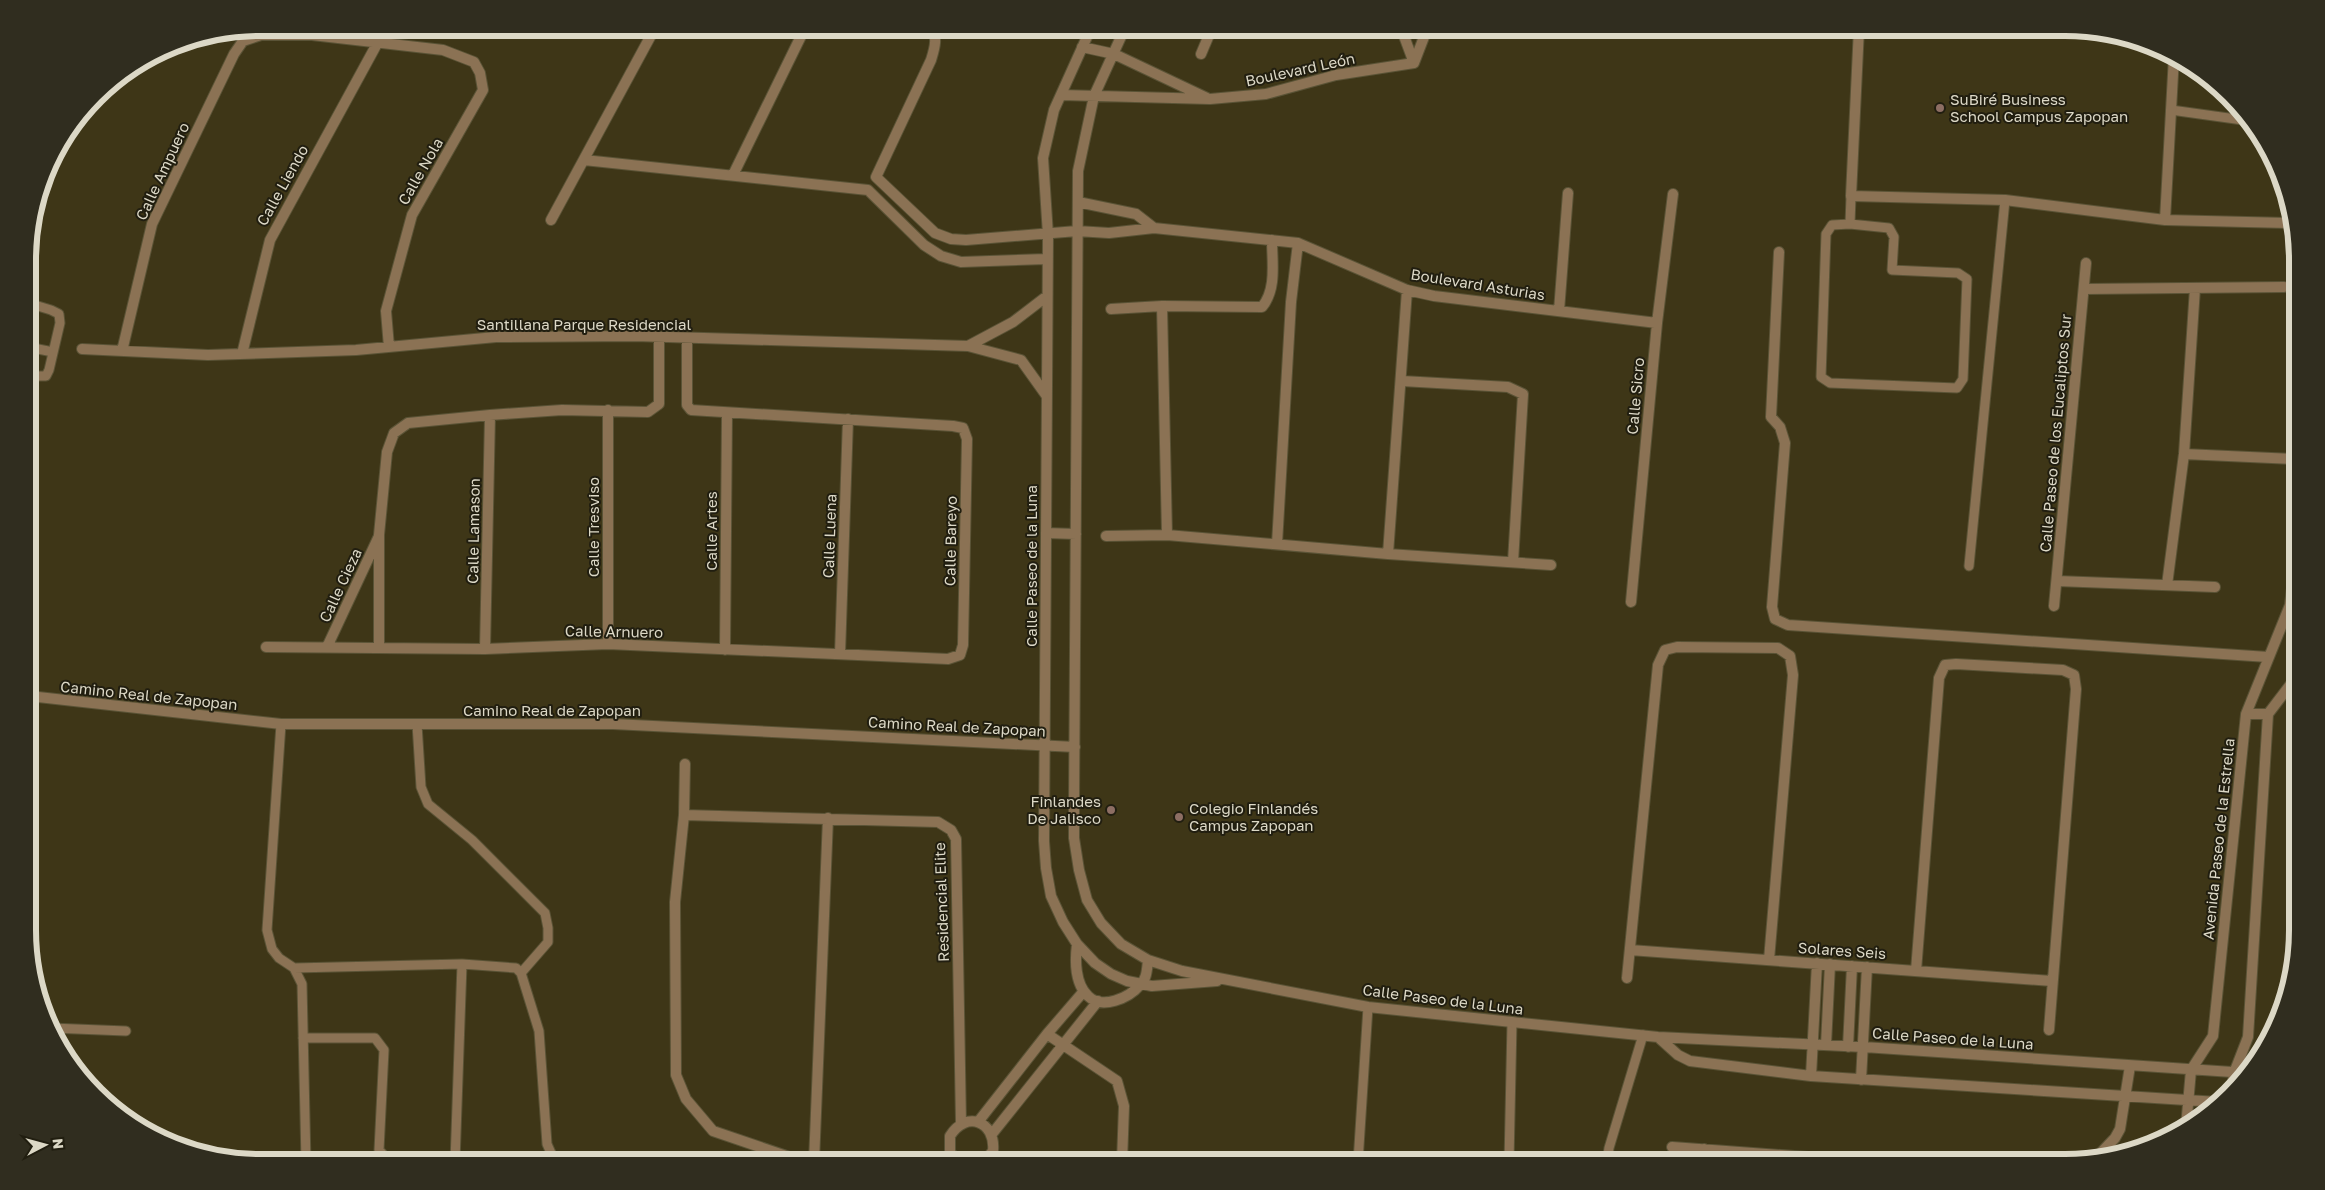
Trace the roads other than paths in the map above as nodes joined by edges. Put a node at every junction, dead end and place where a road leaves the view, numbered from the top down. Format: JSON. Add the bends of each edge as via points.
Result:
{"nodes":[{"id":1,"x":258,"y":36,"type":"edge"},
{"id":2,"x":321,"y":36,"type":"edge"},
{"id":3,"x":651,"y":36,"type":"edge"},
{"id":4,"x":801,"y":36,"type":"edge"},
{"id":5,"x":934,"y":36,"type":"edge"},
{"id":6,"x":1087,"y":36,"type":"edge"},
{"id":7,"x":1122,"y":36,"type":"edge"},
{"id":8,"x":1209,"y":36,"type":"edge"},
{"id":9,"x":1404,"y":36,"type":"edge"},
{"id":10,"x":1424,"y":36,"type":"edge"},
{"id":11,"x":1859,"y":36,"type":"edge"},
{"id":12,"x":378,"y":42,"type":"junction"},
{"id":13,"x":1082,"y":47,"type":"junction"},
{"id":14,"x":1114,"y":54,"type":"junction"},
{"id":15,"x":1201,"y":54,"type":"dead end"},
{"id":16,"x":1414,"y":63,"type":"junction"},
{"id":17,"x":2174,"y":64,"type":"edge"},
{"id":18,"x":1061,"y":95,"type":"junction"},
{"id":19,"x":1094,"y":96,"type":"junction"},
{"id":20,"x":1210,"y":99,"type":"junction"},
{"id":21,"x":2171,"y":110,"type":"junction"},
{"id":22,"x":2239,"y":120,"type":"edge"},
{"id":23,"x":584,"y":160,"type":"junction"},
{"id":24,"x":733,"y":175,"type":"junction"},
{"id":25,"x":1568,"y":193,"type":"dead end"},
{"id":26,"x":1673,"y":194,"type":"dead end"},
{"id":27,"x":1852,"y":196,"type":"junction"},
{"id":28,"x":2005,"y":200,"type":"junction"},
{"id":29,"x":1078,"y":202,"type":"junction"},
{"id":30,"x":551,"y":220,"type":"dead end"},
{"id":31,"x":2165,"y":220,"type":"junction"},
{"id":32,"x":2285,"y":223,"type":"edge"},
{"id":33,"x":1850,"y":224,"type":"junction"},
{"id":34,"x":1154,"y":228,"type":"junction"},
{"id":35,"x":1077,"y":231,"type":"junction"},
{"id":36,"x":1048,"y":235,"type":"junction"},
{"id":37,"x":1272,"y":240,"type":"junction"},
{"id":38,"x":1298,"y":243,"type":"junction"},
{"id":39,"x":1779,"y":252,"type":"dead end"},
{"id":40,"x":1046,"y":259,"type":"junction"},
{"id":41,"x":2086,"y":263,"type":"dead end"},
{"id":42,"x":2284,"y":287,"type":"dead end"},
{"id":43,"x":2195,"y":288,"type":"junction"},
{"id":44,"x":2084,"y":289,"type":"junction"},
{"id":45,"x":1407,"y":290,"type":"junction"},
{"id":46,"x":1047,"y":296,"type":"junction"},
{"id":47,"x":36,"y":305,"type":"edge"},
{"id":48,"x":1162,"y":306,"type":"junction"},
{"id":49,"x":1111,"y":309,"type":"dead end"},
{"id":50,"x":1559,"y":311,"type":"junction"},
{"id":51,"x":1658,"y":323,"type":"junction"},
{"id":52,"x":659,"y":337,"type":"junction"},
{"id":53,"x":687,"y":338,"type":"junction"},
{"id":54,"x":968,"y":346,"type":"junction"},
{"id":55,"x":389,"y":347,"type":"junction"},
{"id":56,"x":36,"y":349,"type":"edge"},
{"id":57,"x":82,"y":349,"type":"dead end"},
{"id":58,"x":122,"y":351,"type":"junction"},
{"id":59,"x":53,"y":352,"type":"junction"},
{"id":60,"x":242,"y":354,"type":"junction"},
{"id":61,"x":36,"y":376,"type":"edge"},
{"id":62,"x":1402,"y":381,"type":"junction"},
{"id":63,"x":1046,"y":395,"type":"junction"},
{"id":64,"x":608,"y":410,"type":"junction"},
{"id":65,"x":726,"y":413,"type":"junction"},
{"id":66,"x":490,"y":415,"type":"junction"},
{"id":67,"x":848,"y":419,"type":"junction"},
{"id":68,"x":2184,"y":454,"type":"junction"},
{"id":69,"x":2289,"y":459,"type":"edge"},
{"id":70,"x":1046,"y":533,"type":"junction"},
{"id":71,"x":1076,"y":534,"type":"junction"},
{"id":72,"x":379,"y":535,"type":"junction"},
{"id":73,"x":1167,"y":535,"type":"junction"},
{"id":74,"x":1106,"y":536,"type":"dead end"},
{"id":75,"x":1277,"y":544,"type":"junction"},
{"id":76,"x":1388,"y":554,"type":"junction"},
{"id":77,"x":1513,"y":562,"type":"junction"},
{"id":78,"x":1551,"y":565,"type":"dead end"},
{"id":79,"x":1969,"y":566,"type":"dead end"},
{"id":80,"x":2057,"y":581,"type":"junction"},
{"id":81,"x":2167,"y":585,"type":"junction"},
{"id":82,"x":2216,"y":586,"type":"dead end"},
{"id":83,"x":1631,"y":602,"type":"dead end"},
{"id":84,"x":2054,"y":606,"type":"dead end"},
{"id":85,"x":2289,"y":606,"type":"edge"},
{"id":86,"x":608,"y":644,"type":"junction"},
{"id":87,"x":266,"y":647,"type":"dead end"},
{"id":88,"x":327,"y":647,"type":"junction"},
{"id":89,"x":379,"y":648,"type":"junction"},
{"id":90,"x":485,"y":648,"type":"junction"},
{"id":91,"x":725,"y":650,"type":"junction"},
{"id":92,"x":840,"y":654,"type":"junction"},
{"id":93,"x":960,"y":655,"type":"joint"},
{"id":94,"x":2268,"y":657,"type":"junction"},
{"id":95,"x":2289,"y":686,"type":"edge"},
{"id":96,"x":36,"y":697,"type":"edge"},
{"id":97,"x":2246,"y":714,"type":"junction"},
{"id":98,"x":2268,"y":714,"type":"junction"},
{"id":99,"x":281,"y":724,"type":"junction"},
{"id":100,"x":417,"y":724,"type":"junction"},
{"id":101,"x":1044,"y":745,"type":"junction"},
{"id":102,"x":1075,"y":747,"type":"junction"},
{"id":103,"x":686,"y":764,"type":"dead end"},
{"id":104,"x":684,"y":815,"type":"junction"},
{"id":105,"x":828,"y":818,"type":"junction"},
{"id":106,"x":1077,"y":944,"type":"junction"},
{"id":107,"x":1630,"y":950,"type":"junction"},
{"id":108,"x":1148,"y":960,"type":"junction"},
{"id":109,"x":1769,"y":960,"type":"junction"},
{"id":110,"x":462,"y":964,"type":"junction"},
{"id":111,"x":1817,"y":964,"type":"junction"},
{"id":112,"x":1830,"y":964,"type":"junction"},
{"id":113,"x":1852,"y":966,"type":"junction"},
{"id":114,"x":1867,"y":967,"type":"junction"},
{"id":115,"x":294,"y":968,"type":"junction"},
{"id":116,"x":1916,"y":971,"type":"junction"},
{"id":117,"x":521,"y":973,"type":"junction"},
{"id":118,"x":1627,"y":978,"type":"dead end"},
{"id":119,"x":1227,"y":980,"type":"junction"},
{"id":120,"x":2052,"y":980,"type":"junction"},
{"id":121,"x":1141,"y":984,"type":"junction"},
{"id":122,"x":1084,"y":991,"type":"junction"},
{"id":123,"x":1098,"y":1001,"type":"junction"},
{"id":124,"x":1368,"y":1007,"type":"junction"},
{"id":125,"x":1512,"y":1022,"type":"junction"},
{"id":126,"x":59,"y":1028,"type":"edge"},
{"id":127,"x":2049,"y":1030,"type":"dead end"},
{"id":128,"x":126,"y":1031,"type":"dead end"},
{"id":129,"x":1047,"y":1034,"type":"junction"},
{"id":130,"x":1644,"y":1035,"type":"junction"},
{"id":131,"x":1658,"y":1036,"type":"junction"},
{"id":132,"x":303,"y":1038,"type":"junction"},
{"id":133,"x":1063,"y":1044,"type":"junction"},
{"id":134,"x":1813,"y":1044,"type":"junction"},
{"id":135,"x":1826,"y":1045,"type":"junction"},
{"id":136,"x":1848,"y":1047,"type":"junction"},
{"id":137,"x":1864,"y":1047,"type":"junction"},
{"id":138,"x":2130,"y":1066,"type":"junction"},
{"id":139,"x":2191,"y":1070,"type":"junction"},
{"id":140,"x":2234,"y":1073,"type":"junction"},
{"id":141,"x":2237,"y":1073,"type":"edge"},
{"id":142,"x":1811,"y":1076,"type":"junction"},
{"id":143,"x":2233,"y":1077,"type":"edge"},
{"id":144,"x":1861,"y":1080,"type":"junction"},
{"id":145,"x":2125,"y":1095,"type":"junction"},
{"id":146,"x":2189,"y":1101,"type":"junction"},
{"id":147,"x":2209,"y":1102,"type":"edge"},
{"id":148,"x":2187,"y":1117,"type":"edge"},
{"id":149,"x":978,"y":1122,"type":"junction"},
{"id":150,"x":961,"y":1124,"type":"junction"},
{"id":151,"x":992,"y":1134,"type":"junction"},
{"id":152,"x":1672,"y":1147,"type":"dead end"},
{"id":153,"x":1704,"y":1150,"type":"junction"},
{"id":154,"x":2103,"y":1150,"type":"edge"},
{"id":155,"x":306,"y":1154,"type":"edge"},
{"id":156,"x":383,"y":1154,"type":"edge"},
{"id":157,"x":455,"y":1154,"type":"edge"},
{"id":158,"x":551,"y":1154,"type":"edge"},
{"id":159,"x":781,"y":1154,"type":"edge"},
{"id":160,"x":814,"y":1154,"type":"edge"},
{"id":161,"x":952,"y":1154,"type":"edge"},
{"id":162,"x":991,"y":1154,"type":"edge"},
{"id":163,"x":1122,"y":1154,"type":"edge"},
{"id":164,"x":1359,"y":1154,"type":"edge"},
{"id":165,"x":1509,"y":1154,"type":"edge"},
{"id":166,"x":1609,"y":1154,"type":"edge"},
{"id":167,"x":1704,"y":1154,"type":"edge"},
{"id":168,"x":1755,"y":1154,"type":"edge"}],
"edges":[{"from":1,"to":58,"type":"street","name":"Calle Ampuero","via":[[243,41],[234,54],[152,224]]},
{"from":2,"to":12,"type":"street","name":"Calle Ampuero"},
{"from":3,"to":23,"type":"street"},
{"from":4,"to":24,"type":"street"},
{"from":5,"to":36,"type":"street","name":"Boulevard Asturias","via":[[936,43],[931,60],[876,177],[935,233],[951,240]]},
{"from":6,"to":13,"type":"street","name":"Calle Paseo de la Luna"},
{"from":7,"to":14,"type":"street","name":"Calle Paseo de la Luna"},
{"from":8,"to":15,"type":"street"},
{"from":9,"to":16,"type":"street"},
{"from":10,"to":16,"type":"street"},
{"from":11,"to":27,"type":"street"},
{"from":12,"to":55,"type":"street","name":"Calle Nola","via":[[443,50],[474,62],[483,90],[412,215],[386,311]]},
{"from":12,"to":60,"type":"street","name":"Calle Liendo","via":[[270,240]]},
{"from":13,"to":14,"type":"street"},
{"from":13,"to":18,"type":"street","name":"Calle Paseo de la Luna"},
{"from":14,"to":19,"type":"street","name":"Calle Paseo de la Luna"},
{"from":14,"to":20,"type":"street"},
{"from":16,"to":20,"type":"street","name":"Boulevard León","via":[[1336,75],[1266,94]]},
{"from":17,"to":21,"type":"street"},
{"from":18,"to":19,"type":"street","name":"Boulevard León"},
{"from":18,"to":36,"type":"street","name":"Calle Paseo de la Luna","via":[[1054,110],[1043,158]]},
{"from":19,"to":20,"type":"street","name":"Boulevard León"},
{"from":19,"to":29,"type":"street","name":"Calle Paseo de la Luna","via":[[1078,171]]},
{"from":21,"to":22,"type":"lane"},
{"from":21,"to":31,"type":"street"},
{"from":23,"to":24,"type":"street"},
{"from":23,"to":30,"type":"street"},
{"from":24,"to":40,"type":"street","via":[[868,190],[924,245],[941,256],[961,262]]},
{"from":25,"to":50,"type":"street"},
{"from":26,"to":51,"type":"street","name":"Calle Sicro"},
{"from":27,"to":28,"type":"street"},
{"from":27,"to":33,"type":"lane"},
{"from":28,"to":31,"type":"street"},
{"from":28,"to":79,"type":"lane"},
{"from":29,"to":34,"type":"street","name":"Boulevard Asturias","via":[[1136,214]]},
{"from":29,"to":35,"type":"street","name":"Calle Paseo de la Luna"},
{"from":31,"to":32,"type":"street"},
{"from":33,"to":33,"type":"lane","via":[[1832,225],[1826,234],[1821,377],[1830,383],[1957,388],[1963,379],[1967,280],[1958,273],[1892,270],[1894,237],[1889,228]]},
{"from":34,"to":35,"type":"street","name":"Boulevard Asturias","via":[[1109,233]]},
{"from":34,"to":37,"type":"street","name":"Boulevard Asturias"},
{"from":35,"to":36,"type":"street","name":"Boulevard Asturias"},
{"from":35,"to":71,"type":"street","name":"Calle Paseo de la Luna"},
{"from":36,"to":40,"type":"street","name":"Calle Paseo de la Luna"},
{"from":37,"to":38,"type":"street","name":"Boulevard Asturias"},
{"from":37,"to":48,"type":"street","via":[[1271,290],[1262,307]]},
{"from":38,"to":45,"type":"street","name":"Boulevard Asturias"},
{"from":38,"to":75,"type":"street","via":[[1291,302]]},
{"from":39,"to":94,"type":"street","via":[[1770,417],[1780,428],[1785,443],[1772,607],[1775,619],[1788,625]]},
{"from":40,"to":46,"type":"street","name":"Calle Paseo de la Luna"},
{"from":41,"to":44,"type":"street","name":"Calle Paseo de los Eucaliptos Sur"},
{"from":42,"to":43,"type":"street"},
{"from":43,"to":44,"type":"street"},
{"from":43,"to":68,"type":"street"},
{"from":44,"to":80,"type":"street","name":"Calle Paseo de los Eucaliptos Sur"},
{"from":45,"to":50,"type":"street","name":"Boulevard Asturias"},
{"from":45,"to":62,"type":"street"},
{"from":46,"to":54,"type":"street","via":[[1013,322]]},
{"from":46,"to":63,"type":"street","name":"Calle Paseo de la Luna"},
{"from":47,"to":59,"type":"lane","via":[[59,314]]},
{"from":48,"to":49,"type":"street"},
{"from":48,"to":73,"type":"street"},
{"from":50,"to":51,"type":"street","name":"Boulevard Asturias"},
{"from":51,"to":83,"type":"street","name":"Calle Sicro"},
{"from":52,"to":53,"type":"street","name":"Santillana Parque Residencial"},
{"from":52,"to":55,"type":"street","name":"Santillana Parque Residencial","via":[[496,337]]},
{"from":52,"to":64,"type":"street","via":[[659,404],[648,412]]},
{"from":53,"to":54,"type":"street","name":"Santillana Parque Residencial"},
{"from":53,"to":65,"type":"street","via":[[687,406],[696,411]]},
{"from":54,"to":63,"type":"street","name":"Santillana Parque Residencial","via":[[1021,360]]},
{"from":55,"to":60,"type":"street","name":"Santillana Parque Residencial"},
{"from":56,"to":59,"type":"lane"},
{"from":57,"to":58,"type":"street","name":"Santillana Parque Residencial"},
{"from":58,"to":60,"type":"street","name":"Santillana Parque Residencial"},
{"from":59,"to":61,"type":"lane","via":[[46,376]]},
{"from":62,"to":76,"type":"street"},
{"from":62,"to":77,"type":"street","via":[[1508,387],[1523,394]]},
{"from":63,"to":70,"type":"street","name":"Calle Paseo de la Luna"},
{"from":64,"to":66,"type":"street"},
{"from":64,"to":86,"type":"street","name":"Calle Tresviso"},
{"from":65,"to":67,"type":"street"},
{"from":65,"to":91,"type":"street","name":"Calle Artes"},
{"from":66,"to":72,"type":"street","name":"Calle Cieza","via":[[408,423],[394,433],[387,452]]},
{"from":66,"to":90,"type":"street","name":"Calle Lamason"},
{"from":67,"to":92,"type":"street","name":"Calle Luena"},
{"from":67,"to":93,"type":"street","name":"Calle Bareyo","via":[[963,428],[967,438],[963,645]]},
{"from":68,"to":69,"type":"street"},
{"from":68,"to":81,"type":"street"},
{"from":70,"to":71,"type":"street"},
{"from":70,"to":101,"type":"street","name":"Calle Paseo de la Luna"},
{"from":71,"to":102,"type":"street","name":"Calle Paseo de la Luna"},
{"from":72,"to":88,"type":"street","name":"Calle Cieza"},
{"from":72,"to":89,"type":"street","name":"Calle Cieza"},
{"from":73,"to":74,"type":"street"},
{"from":73,"to":75,"type":"street"},
{"from":75,"to":76,"type":"street"},
{"from":76,"to":77,"type":"street"},
{"from":77,"to":78,"type":"street"},
{"from":80,"to":81,"type":"street"},
{"from":80,"to":84,"type":"street","name":"Calle Paseo de los Eucaliptos Sur"},
{"from":81,"to":82,"type":"street"},
{"from":85,"to":94,"type":"street","name":"Avenida Paseo de la Estrella"},
{"from":86,"to":90,"type":"street","name":"Calle Arnuero"},
{"from":86,"to":91,"type":"street","name":"Calle Arnuero"},
{"from":87,"to":88,"type":"street","name":"Calle Arnuero"},
{"from":88,"to":89,"type":"street","name":"Calle Arnuero"},
{"from":89,"to":90,"type":"street","name":"Calle Arnuero"},
{"from":91,"to":92,"type":"street","name":"Calle Arnuero"},
{"from":92,"to":93,"type":"street","name":"Calle Arnuero","via":[[948,659]]},
{"from":94,"to":97,"type":"street","name":"Avenida Paseo de la Estrella"},
{"from":95,"to":98,"type":"street"},
{"from":96,"to":99,"type":"street","name":"Camino Real de Zapopan"},
{"from":97,"to":98,"type":"street"},
{"from":97,"to":139,"type":"street","name":"Avenida Paseo de la Estrella","via":[[2213,1036]]},
{"from":98,"to":140,"type":"street","via":[[2248,1037]]},
{"from":99,"to":100,"type":"street","name":"Camino Real de Zapopan"},
{"from":99,"to":115,"type":"lane","via":[[268,930],[272,949]]},
{"from":100,"to":101,"type":"street","name":"Camino Real de Zapopan","via":[[613,724]]},
{"from":100,"to":117,"type":"lane","via":[[420,787],[428,804],[472,840],[545,914],[548,942]]},
{"from":101,"to":102,"type":"street","name":"Camino Real de Zapopan"},
{"from":101,"to":106,"type":"street","name":"Calle Paseo de la Luna","via":[[1046,868],[1051,896]]},
{"from":102,"to":108,"type":"street","name":"Calle Paseo de la Luna","via":[[1074,838],[1088,900],[1101,923],[1121,944]]},
{"from":103,"to":104,"type":"street"},
{"from":104,"to":105,"type":"street","name":"Residencial Elite"},
{"from":104,"to":159,"type":"street","via":[[675,902],[676,1075],[686,1099],[713,1131]]},
{"from":105,"to":150,"type":"street","name":"Residencial Elite","via":[[938,822],[956,839]]},
{"from":105,"to":160,"type":"street"},
{"from":106,"to":121,"type":"street","name":"Calle Paseo de la Luna","via":[[1111,974]]},
{"from":106,"to":122,"type":"street","via":[[1078,971]]},
{"from":107,"to":109,"type":"street","name":"Solares Seis"},
{"from":107,"to":109,"type":"street","via":[[1658,665],[1665,650],[1677,647],[1778,648],[1790,656],[1793,675]]},
{"from":107,"to":118,"type":"street"},
{"from":108,"to":119,"type":"street","name":"Calle Paseo de la Luna"},
{"from":108,"to":121,"type":"street","via":[[1147,973]]},
{"from":109,"to":111,"type":"street","name":"Solares Seis"},
{"from":110,"to":115,"type":"lane"},
{"from":110,"to":117,"type":"lane","via":[[516,968]]},
{"from":110,"to":157,"type":"lane"},
{"from":111,"to":112,"type":"street","name":"Solares Seis"},
{"from":111,"to":134,"type":"street"},
{"from":112,"to":113,"type":"street","name":"Solares Seis"},
{"from":112,"to":135,"type":"street"},
{"from":113,"to":114,"type":"street","name":"Solares Seis"},
{"from":113,"to":136,"type":"street"},
{"from":114,"to":116,"type":"street","name":"Solares Seis"},
{"from":114,"to":137,"type":"street"},
{"from":115,"to":132,"type":"lane","via":[[302,984]]},
{"from":116,"to":120,"type":"street","name":"Solares Seis"},
{"from":116,"to":120,"type":"street","via":[[1939,678],[1945,665],[2063,670],[2074,675],[2076,689]]},
{"from":117,"to":158,"type":"lane","via":[[539,1031],[547,1144]]},
{"from":119,"to":121,"type":"street","name":"Calle Paseo de la Luna","via":[[1167,986]]},
{"from":119,"to":124,"type":"street","name":"Calle Paseo de la Luna"},
{"from":120,"to":127,"type":"street"},
{"from":121,"to":123,"type":"street","via":[[1112,1002]]},
{"from":122,"to":123,"type":"street"},
{"from":122,"to":129,"type":"street"},
{"from":123,"to":133,"type":"street"},
{"from":124,"to":125,"type":"street","name":"Calle Paseo de la Luna"},
{"from":124,"to":164,"type":"lane"},
{"from":125,"to":130,"type":"street","name":"Calle Paseo de la Luna"},
{"from":125,"to":165,"type":"lane"},
{"from":126,"to":128,"type":"lane"},
{"from":129,"to":133,"type":"street"},
{"from":129,"to":149,"type":"street"},
{"from":130,"to":131,"type":"street","name":"Calle Paseo de la Luna"},
{"from":130,"to":166,"type":"lane"},
{"from":131,"to":134,"type":"street","name":"Calle Paseo de la Luna"},
{"from":131,"to":142,"type":"street","via":[[1678,1055],[1690,1061]]},
{"from":132,"to":155,"type":"lane"},
{"from":132,"to":156,"type":"lane","via":[[375,1038],[384,1050],[379,1150]]},
{"from":133,"to":151,"type":"street"},
{"from":133,"to":163,"type":"street","via":[[1117,1081],[1124,1106]]},
{"from":134,"to":135,"type":"street","name":"Calle Paseo de la Luna"},
{"from":134,"to":142,"type":"street"},
{"from":135,"to":136,"type":"street","name":"Calle Paseo de la Luna"},
{"from":136,"to":137,"type":"street","name":"Calle Paseo de la Luna"},
{"from":137,"to":138,"type":"street","name":"Calle Paseo de la Luna"},
{"from":137,"to":144,"type":"street"},
{"from":138,"to":139,"type":"street","name":"Calle Paseo de la Luna"},
{"from":138,"to":145,"type":"street"},
{"from":139,"to":140,"type":"street","name":"Calle Paseo de la Luna"},
{"from":139,"to":146,"type":"street","name":"Avenida Paseo de la Estrella"},
{"from":140,"to":141,"type":"street","name":"Calle Paseo de la Luna"},
{"from":140,"to":143,"type":"street"},
{"from":142,"to":144,"type":"street"},
{"from":144,"to":145,"type":"street"},
{"from":145,"to":146,"type":"street"},
{"from":145,"to":154,"type":"street","via":[[2120,1129]]},
{"from":146,"to":147,"type":"street"},
{"from":146,"to":148,"type":"street","name":"Avenida Paseo de la Estrella"},
{"from":149,"to":150,"type":"street"},
{"from":149,"to":151,"type":"street"},
{"from":150,"to":161,"type":"street","via":[[950,1136],[948,1144]]},
{"from":151,"to":162,"type":"street"},
{"from":152,"to":153,"type":"street"},
{"from":153,"to":167,"type":"street"},
{"from":153,"to":168,"type":"street"}]}
